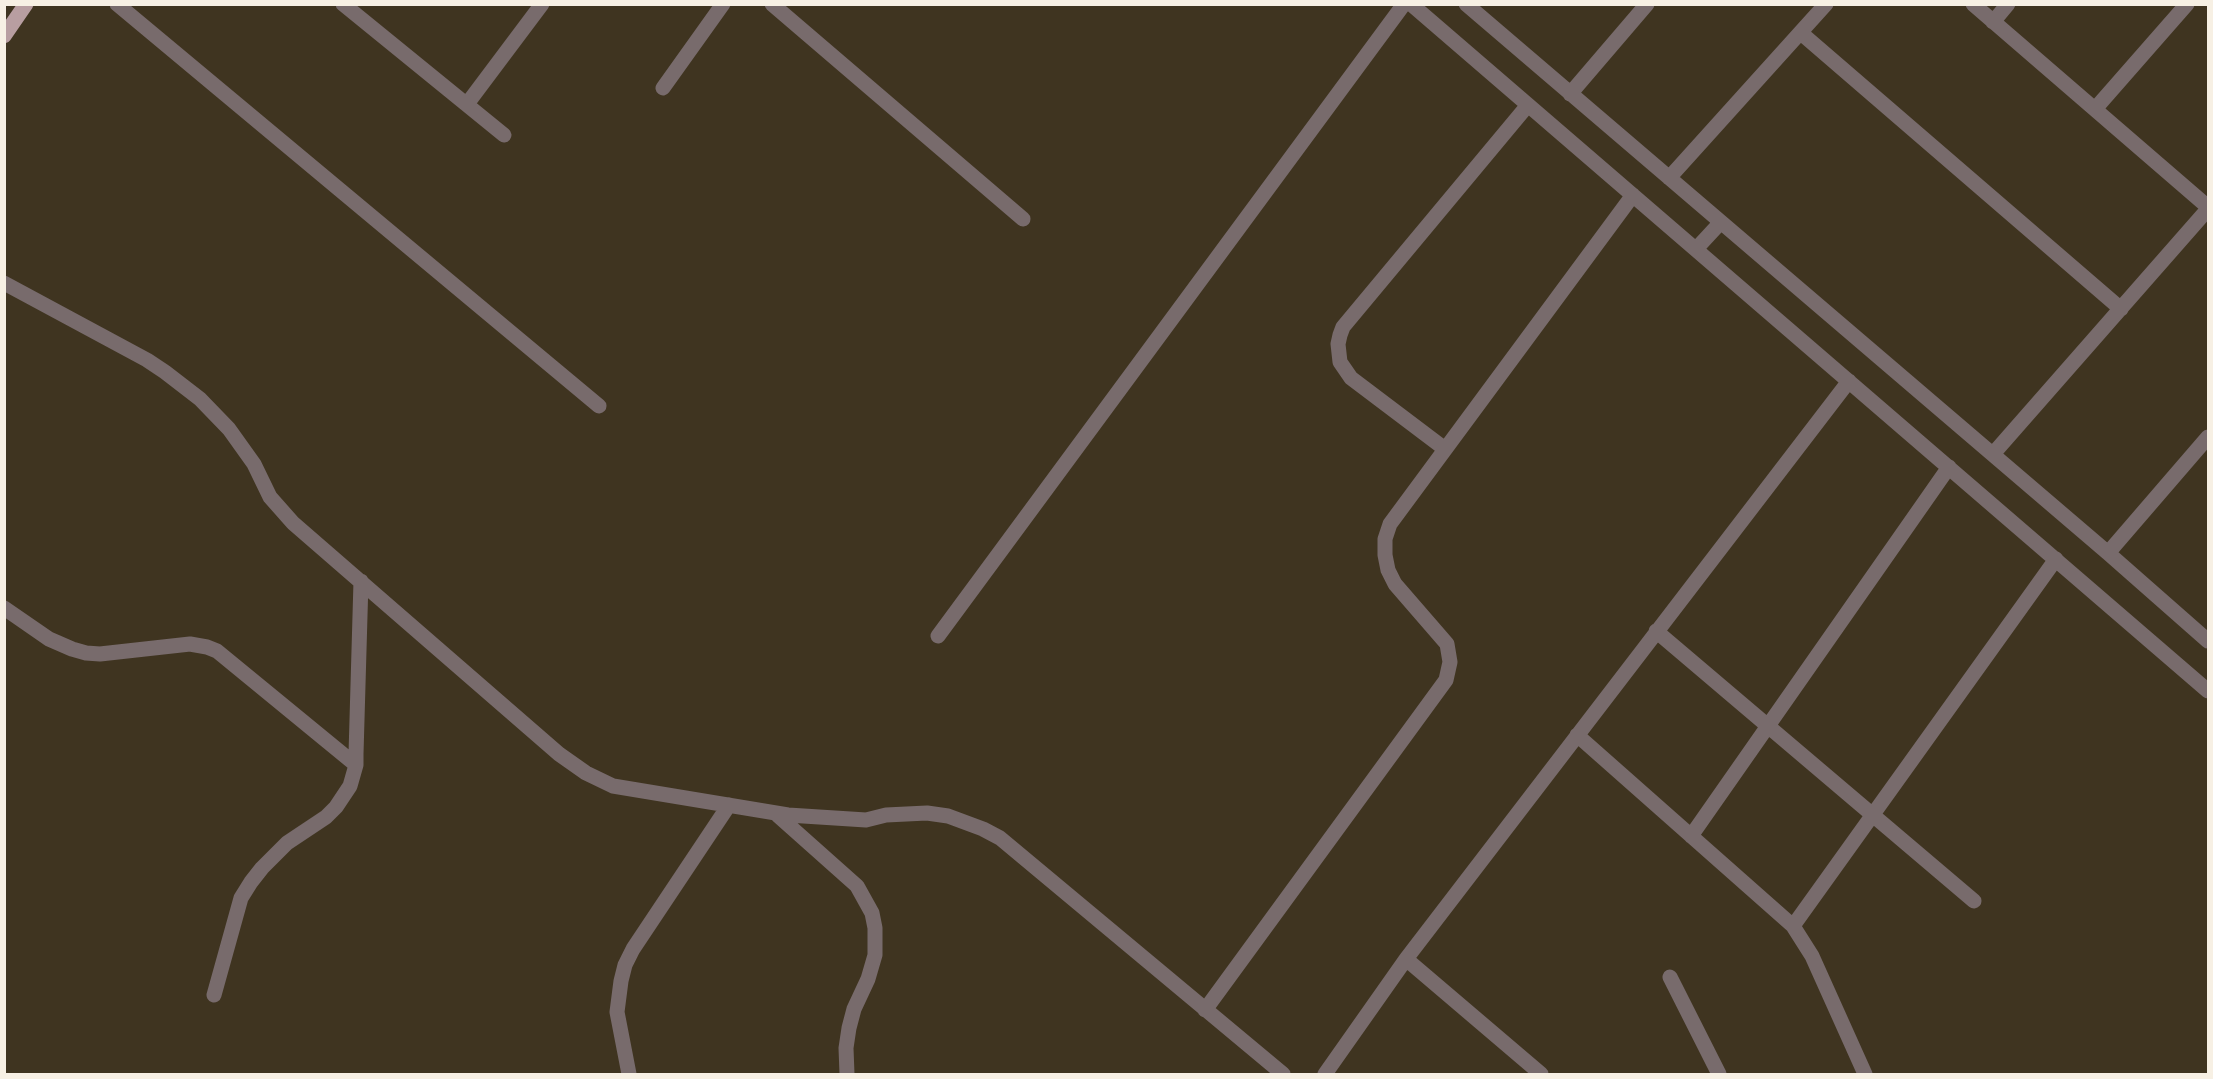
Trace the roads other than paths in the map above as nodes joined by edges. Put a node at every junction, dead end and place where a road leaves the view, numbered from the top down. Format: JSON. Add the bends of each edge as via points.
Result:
{"nodes":[{"id":1,"x":26,"y":4,"type":"edge"},
{"id":2,"x":117,"y":4,"type":"edge"},
{"id":3,"x":343,"y":4,"type":"edge"},
{"id":4,"x":542,"y":4,"type":"edge"},
{"id":5,"x":723,"y":4,"type":"edge"},
{"id":6,"x":772,"y":4,"type":"edge"},
{"id":7,"x":1404,"y":4,"type":"edge"},
{"id":8,"x":1411,"y":4,"type":"edge"},
{"id":9,"x":1466,"y":4,"type":"edge"},
{"id":10,"x":1647,"y":4,"type":"edge"},
{"id":11,"x":1827,"y":4,"type":"edge"},
{"id":12,"x":1972,"y":4,"type":"edge"},
{"id":13,"x":2008,"y":4,"type":"edge"},
{"id":14,"x":2187,"y":4,"type":"edge"},
{"id":15,"x":1993,"y":22,"type":"junction"},
{"id":16,"x":1801,"y":33,"type":"junction"},
{"id":17,"x":4,"y":36,"type":"edge"},
{"id":18,"x":663,"y":88,"type":"dead end"},
{"id":19,"x":1569,"y":94,"type":"junction"},
{"id":20,"x":466,"y":104,"type":"junction"},
{"id":21,"x":1528,"y":105,"type":"junction"},
{"id":22,"x":2095,"y":110,"type":"junction"},
{"id":23,"x":504,"y":135,"type":"dead end"},
{"id":24,"x":1669,"y":178,"type":"junction"},
{"id":25,"x":1634,"y":195,"type":"junction"},
{"id":26,"x":2208,"y":208,"type":"edge"},
{"id":27,"x":1023,"y":219,"type":"dead end"},
{"id":28,"x":1721,"y":222,"type":"junction"},
{"id":29,"x":1696,"y":249,"type":"junction"},
{"id":30,"x":4,"y":283,"type":"edge"},
{"id":31,"x":2121,"y":309,"type":"junction"},
{"id":32,"x":1849,"y":381,"type":"junction"},
{"id":33,"x":599,"y":406,"type":"dead end"},
{"id":34,"x":2208,"y":437,"type":"edge"},
{"id":35,"x":1445,"y":449,"type":"junction"},
{"id":36,"x":1993,"y":454,"type":"junction"},
{"id":37,"x":1949,"y":467,"type":"junction"},
{"id":38,"x":2108,"y":553,"type":"junction"},
{"id":39,"x":2056,"y":559,"type":"junction"},
{"id":40,"x":361,"y":581,"type":"junction"},
{"id":41,"x":4,"y":608,"type":"edge"},
{"id":42,"x":1656,"y":631,"type":"junction"},
{"id":43,"x":938,"y":636,"type":"dead end"},
{"id":44,"x":2208,"y":641,"type":"edge"},
{"id":45,"x":2208,"y":691,"type":"edge"},
{"id":46,"x":1768,"y":726,"type":"junction"},
{"id":47,"x":1577,"y":735,"type":"junction"},
{"id":48,"x":356,"y":765,"type":"junction"},
{"id":49,"x":729,"y":805,"type":"junction"},
{"id":50,"x":775,"y":813,"type":"junction"},
{"id":51,"x":1873,"y":815,"type":"junction"},
{"id":52,"x":1691,"y":836,"type":"junction"},
{"id":53,"x":1974,"y":901,"type":"dead end"},
{"id":54,"x":1792,"y":926,"type":"junction"},
{"id":55,"x":1406,"y":959,"type":"junction"},
{"id":56,"x":1670,"y":977,"type":"dead end"},
{"id":57,"x":214,"y":995,"type":"dead end"},
{"id":58,"x":1204,"y":1010,"type":"junction"},
{"id":59,"x":629,"y":1074,"type":"edge"},
{"id":60,"x":847,"y":1074,"type":"edge"},
{"id":61,"x":1283,"y":1074,"type":"edge"},
{"id":62,"x":1325,"y":1074,"type":"edge"},
{"id":63,"x":1541,"y":1074,"type":"edge"},
{"id":64,"x":1719,"y":1074,"type":"edge"},
{"id":65,"x":1863,"y":1074,"type":"edge"}],
"edges":[{"from":1,"to":17,"type":"main road"},
{"from":2,"to":33,"type":"street"},
{"from":3,"to":20,"type":"street"},
{"from":4,"to":20,"type":"street"},
{"from":5,"to":18,"type":"street"},
{"from":6,"to":27,"type":"street"},
{"from":7,"to":43,"type":"street"},
{"from":8,"to":21,"type":"street"},
{"from":9,"to":19,"type":"street"},
{"from":10,"to":19,"type":"street"},
{"from":11,"to":16,"type":"street"},
{"from":12,"to":15,"type":"street"},
{"from":13,"to":15,"type":"street"},
{"from":14,"to":22,"type":"street"},
{"from":15,"to":22,"type":"street"},
{"from":16,"to":24,"type":"street"},
{"from":16,"to":31,"type":"street"},
{"from":19,"to":24,"type":"street"},
{"from":20,"to":23,"type":"street"},
{"from":21,"to":25,"type":"street"},
{"from":21,"to":35,"type":"street","via":[[1340,335],[1340,362],[1351,378]]},
{"from":22,"to":26,"type":"street"},
{"from":24,"to":28,"type":"street"},
{"from":25,"to":29,"type":"street"},
{"from":25,"to":35,"type":"street"},
{"from":26,"to":31,"type":"street"},
{"from":28,"to":29,"type":"street"},
{"from":28,"to":36,"type":"street"},
{"from":29,"to":32,"type":"street"},
{"from":30,"to":40,"type":"street","via":[[147,360],[183,384],[229,429],[281,510]]},
{"from":31,"to":36,"type":"street"},
{"from":32,"to":37,"type":"street"},
{"from":32,"to":42,"type":"street"},
{"from":34,"to":38,"type":"street"},
{"from":35,"to":58,"type":"street","via":[[1390,524],[1385,555],[1395,584],[1447,644],[1450,662],[1446,680]]},
{"from":36,"to":38,"type":"street"},
{"from":37,"to":39,"type":"street"},
{"from":37,"to":46,"type":"street"},
{"from":38,"to":44,"type":"street"},
{"from":39,"to":45,"type":"street"},
{"from":39,"to":51,"type":"street"},
{"from":40,"to":48,"type":"street"},
{"from":40,"to":49,"type":"street","via":[[559,754],[586,773],[613,786]]},
{"from":41,"to":48,"type":"street","via":[[49,639],[86,653],[189,644],[207,646]]},
{"from":42,"to":46,"type":"street"},
{"from":42,"to":47,"type":"street"},
{"from":46,"to":51,"type":"street"},
{"from":46,"to":52,"type":"street"},
{"from":47,"to":52,"type":"street"},
{"from":47,"to":55,"type":"street"},
{"from":48,"to":57,"type":"street","via":[[350,786],[336,807],[275,854],[241,898]]},
{"from":49,"to":50,"type":"street"},
{"from":49,"to":59,"type":"street","via":[[637,942],[626,965],[617,1012]]},
{"from":50,"to":58,"type":"street","via":[[866,819],[927,813],[983,829],[1000,838]]},
{"from":50,"to":60,"type":"street","via":[[857,886],[872,913],[875,955],[849,1028]]},
{"from":51,"to":53,"type":"street"},
{"from":51,"to":54,"type":"street"},
{"from":52,"to":54,"type":"street"},
{"from":54,"to":65,"type":"street","via":[[1812,956]]},
{"from":55,"to":62,"type":"street"},
{"from":55,"to":63,"type":"street"},
{"from":56,"to":64,"type":"street"},
{"from":58,"to":61,"type":"street"}]}
